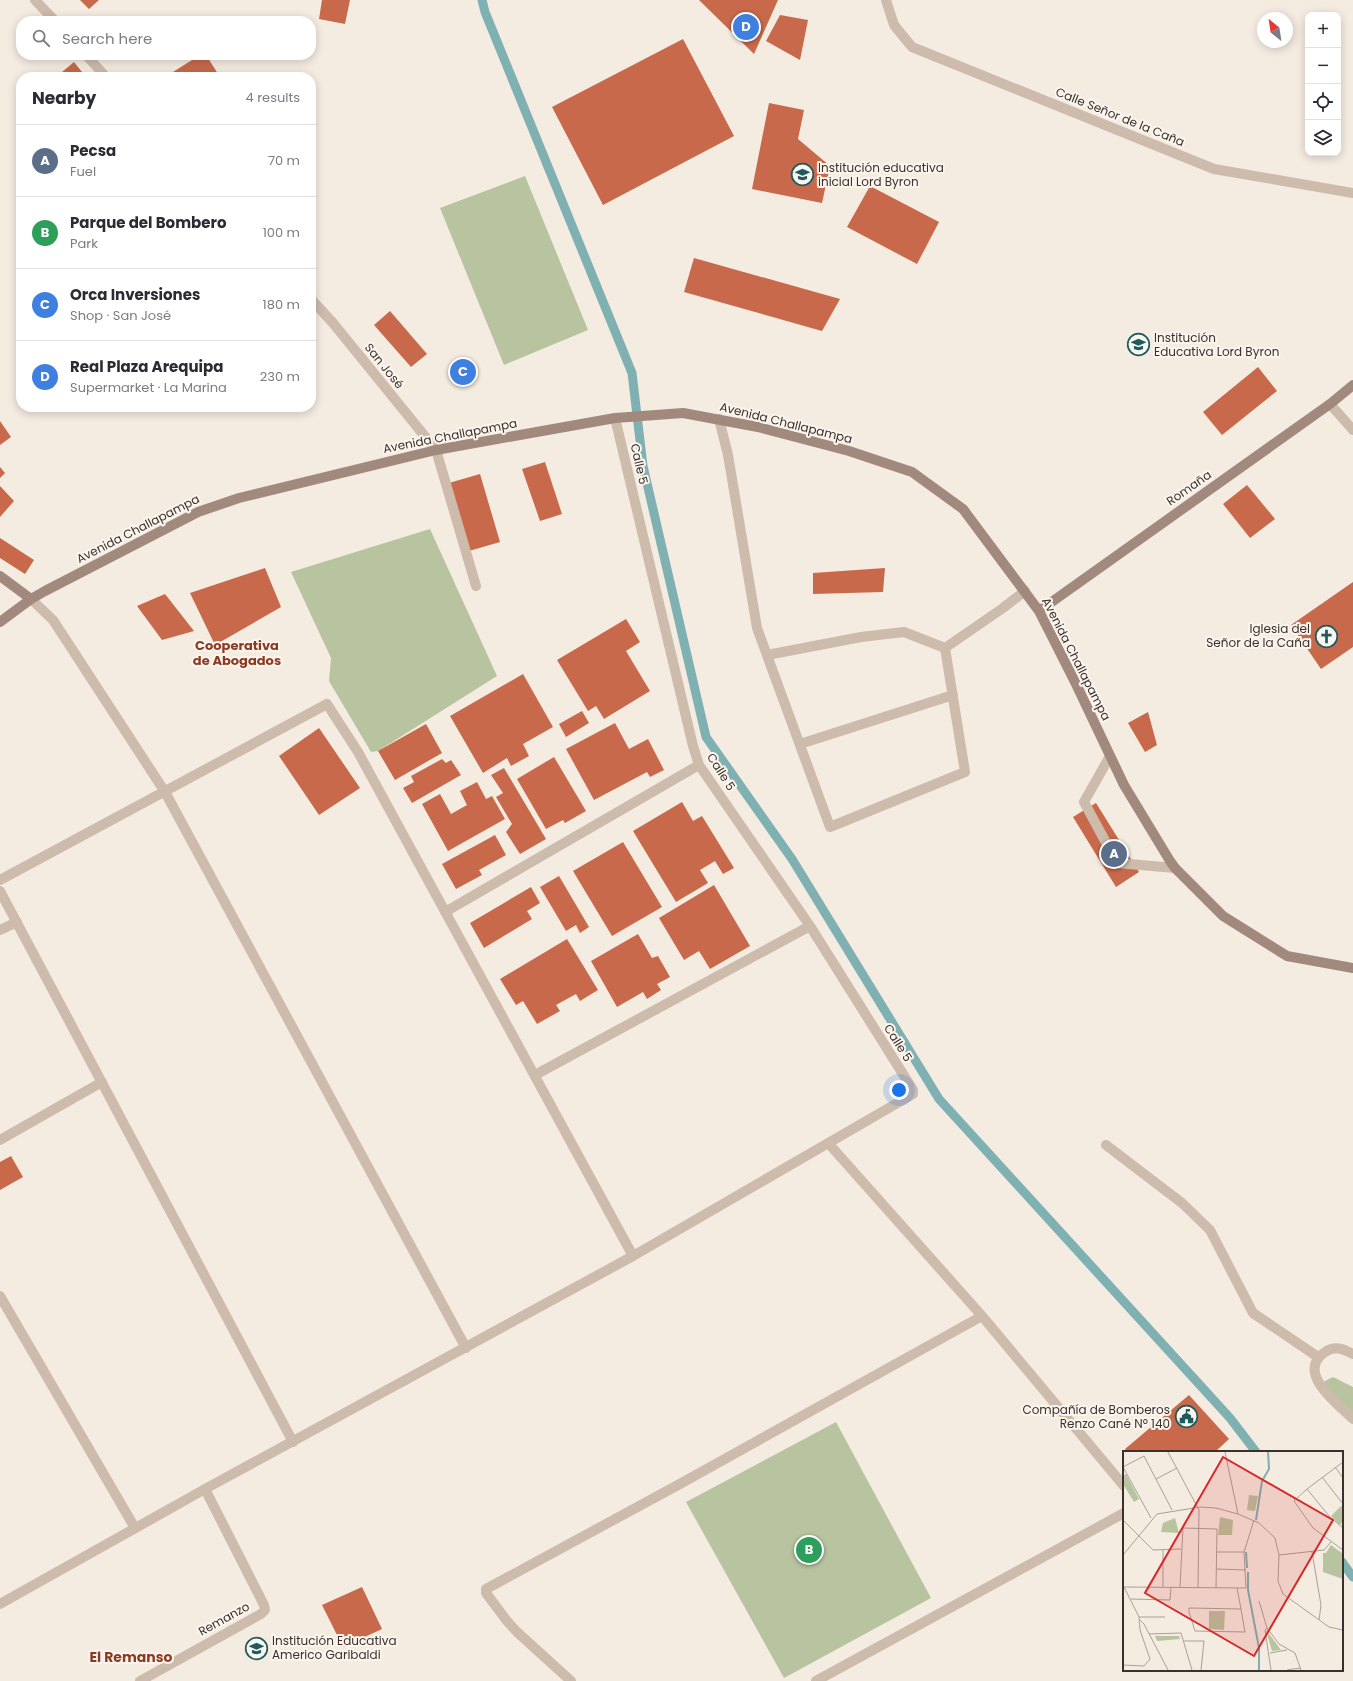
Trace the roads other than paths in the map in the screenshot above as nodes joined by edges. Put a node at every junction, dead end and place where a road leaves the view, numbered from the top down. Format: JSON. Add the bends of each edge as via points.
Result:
{"nodes":[{"id":1,"x":35,"y":0,"type":"edge"},
{"id":2,"x":886,"y":0,"type":"edge"},
{"id":3,"x":50,"y":16,"type":"edge"},
{"id":4,"x":91,"y":60,"type":"edge"},
{"id":5,"x":101,"y":72,"type":"edge"},
{"id":6,"x":1353,"y":193,"type":"edge"},
{"id":7,"x":316,"y":304,"type":"edge"},
{"id":8,"x":1353,"y":385,"type":"edge"},
{"id":9,"x":1330,"y":404,"type":"junction"},
{"id":10,"x":615,"y":418,"type":"junction"},
{"id":11,"x":719,"y":419,"type":"junction"},
{"id":12,"x":1353,"y":430,"type":"edge"},
{"id":13,"x":436,"y":450,"type":"junction"},
{"id":14,"x":0,"y":576,"type":"edge"},
{"id":15,"x":476,"y":586,"type":"dead end"},
{"id":16,"x":1025,"y":591,"type":"junction"},
{"id":17,"x":31,"y":599,"type":"junction"},
{"id":18,"x":1039,"y":611,"type":"junction"},
{"id":19,"x":0,"y":622,"type":"edge"},
{"id":20,"x":945,"y":648,"type":"junction"},
{"id":21,"x":767,"y":655,"type":"junction"},
{"id":22,"x":953,"y":695,"type":"junction"},
{"id":23,"x":800,"y":744,"type":"junction"},
{"id":24,"x":1110,"y":756,"type":"junction"},
{"id":25,"x":699,"y":765,"type":"junction"},
{"id":26,"x":165,"y":792,"type":"junction"},
{"id":27,"x":1176,"y":868,"type":"junction"},
{"id":28,"x":0,"y":880,"type":"edge"},
{"id":29,"x":0,"y":891,"type":"edge"},
{"id":30,"x":445,"y":912,"type":"junction"},
{"id":31,"x":17,"y":922,"type":"junction"},
{"id":32,"x":810,"y":926,"type":"junction"},
{"id":33,"x":0,"y":930,"type":"edge"},
{"id":34,"x":1353,"y":968,"type":"edge"},
{"id":35,"x":535,"y":1075,"type":"junction"},
{"id":36,"x":102,"y":1082,"type":"junction"},
{"id":37,"x":0,"y":1140,"type":"edge"},
{"id":38,"x":829,"y":1144,"type":"junction"},
{"id":39,"x":1106,"y":1145,"type":"dead end"},
{"id":40,"x":633,"y":1256,"type":"junction"},
{"id":41,"x":0,"y":1296,"type":"edge"},
{"id":42,"x":982,"y":1316,"type":"junction"},
{"id":43,"x":466,"y":1348,"type":"junction"},
{"id":44,"x":1353,"y":1354,"type":"edge"},
{"id":45,"x":1318,"y":1357,"type":"junction"},
{"id":46,"x":1353,"y":1419,"type":"edge"},
{"id":47,"x":293,"y":1442,"type":"junction"},
{"id":48,"x":1123,"y":1485,"type":"edge"},
{"id":49,"x":205,"y":1489,"type":"junction"},
{"id":50,"x":1123,"y":1515,"type":"edge"},
{"id":51,"x":135,"y":1528,"type":"junction"},
{"id":52,"x":0,"y":1604,"type":"edge"},
{"id":53,"x":140,"y":1681,"type":"edge"},
{"id":54,"x":571,"y":1681,"type":"edge"},
{"id":55,"x":816,"y":1681,"type":"edge"}],
"edges":[{"from":1,"to":3,"type":"street"},
{"from":2,"to":6,"type":"street","name":"Calle Señor de la Caña","via":[[894,25],[912,47],[1214,169]]},
{"from":4,"to":5,"type":"street"},
{"from":7,"to":13,"type":"street","name":"San José"},
{"from":8,"to":9,"type":"street","name":"Romaña"},
{"from":9,"to":12,"type":"street"},
{"from":9,"to":18,"type":"street","name":"Romaña"},
{"from":10,"to":11,"type":"street","name":"Avenida Challapampa","via":[[683,413]]},
{"from":10,"to":13,"type":"street","name":"Avenida Challapampa"},
{"from":10,"to":25,"type":"street","name":"Calle 5"},
{"from":11,"to":16,"type":"street","name":"Avenida Challapampa","via":[[758,426],[849,451],[912,472],[962,509]]},
{"from":11,"to":21,"type":"street","via":[[728,455],[757,628]]},
{"from":13,"to":15,"type":"street"},
{"from":13,"to":17,"type":"street","name":"Avenida Challapampa","via":[[239,498],[198,512]]},
{"from":14,"to":17,"type":"street"},
{"from":16,"to":18,"type":"street","name":"Avenida Challapampa"},
{"from":16,"to":20,"type":"street"},
{"from":17,"to":19,"type":"street","name":"Avenida Challapampa"},
{"from":17,"to":26,"type":"street","via":[[53,620]]},
{"from":18,"to":24,"type":"street","name":"Avenida Challapampa"},
{"from":20,"to":21,"type":"street","via":[[904,632],[862,637]]},
{"from":20,"to":22,"type":"street"},
{"from":21,"to":23,"type":"street"},
{"from":22,"to":23,"type":"street"},
{"from":22,"to":23,"type":"street","via":[[965,772],[830,827]]},
{"from":24,"to":27,"type":"street","name":"Avenida Challapampa","via":[[1124,785]]},
{"from":24,"to":27,"type":"street","via":[[1084,802],[1117,863]]},
{"from":25,"to":30,"type":"street"},
{"from":25,"to":32,"type":"street","name":"Calle 5"},
{"from":26,"to":28,"type":"street"},
{"from":26,"to":30,"type":"street","via":[[327,704],[358,752]]},
{"from":26,"to":43,"type":"street"},
{"from":27,"to":34,"type":"street","name":"Avenida Challapampa","via":[[1222,916],[1287,956]]},
{"from":29,"to":31,"type":"street"},
{"from":30,"to":35,"type":"street"},
{"from":31,"to":33,"type":"street"},
{"from":31,"to":36,"type":"street"},
{"from":32,"to":35,"type":"street"},
{"from":32,"to":38,"type":"street","name":"Calle 5","via":[[913,1092]]},
{"from":35,"to":40,"type":"street"},
{"from":36,"to":37,"type":"street"},
{"from":36,"to":47,"type":"street"},
{"from":38,"to":40,"type":"street"},
{"from":38,"to":42,"type":"street"},
{"from":39,"to":45,"type":"street","via":[[1182,1203],[1210,1230],[1253,1313]]},
{"from":40,"to":43,"type":"street"},
{"from":41,"to":51,"type":"street"},
{"from":42,"to":48,"type":"street"},
{"from":42,"to":54,"type":"street","via":[[486,1589],[486,1593],[506,1622]]},
{"from":43,"to":47,"type":"street"},
{"from":44,"to":45,"type":"street","via":[[1342,1348],[1334,1348]]},
{"from":45,"to":46,"type":"street","via":[[1314,1375],[1318,1383]]},
{"from":47,"to":49,"type":"street"},
{"from":49,"to":51,"type":"street"},
{"from":49,"to":53,"type":"street","name":"Remanzo","via":[[265,1610]]},
{"from":50,"to":55,"type":"street"},
{"from":51,"to":52,"type":"street"}]}
